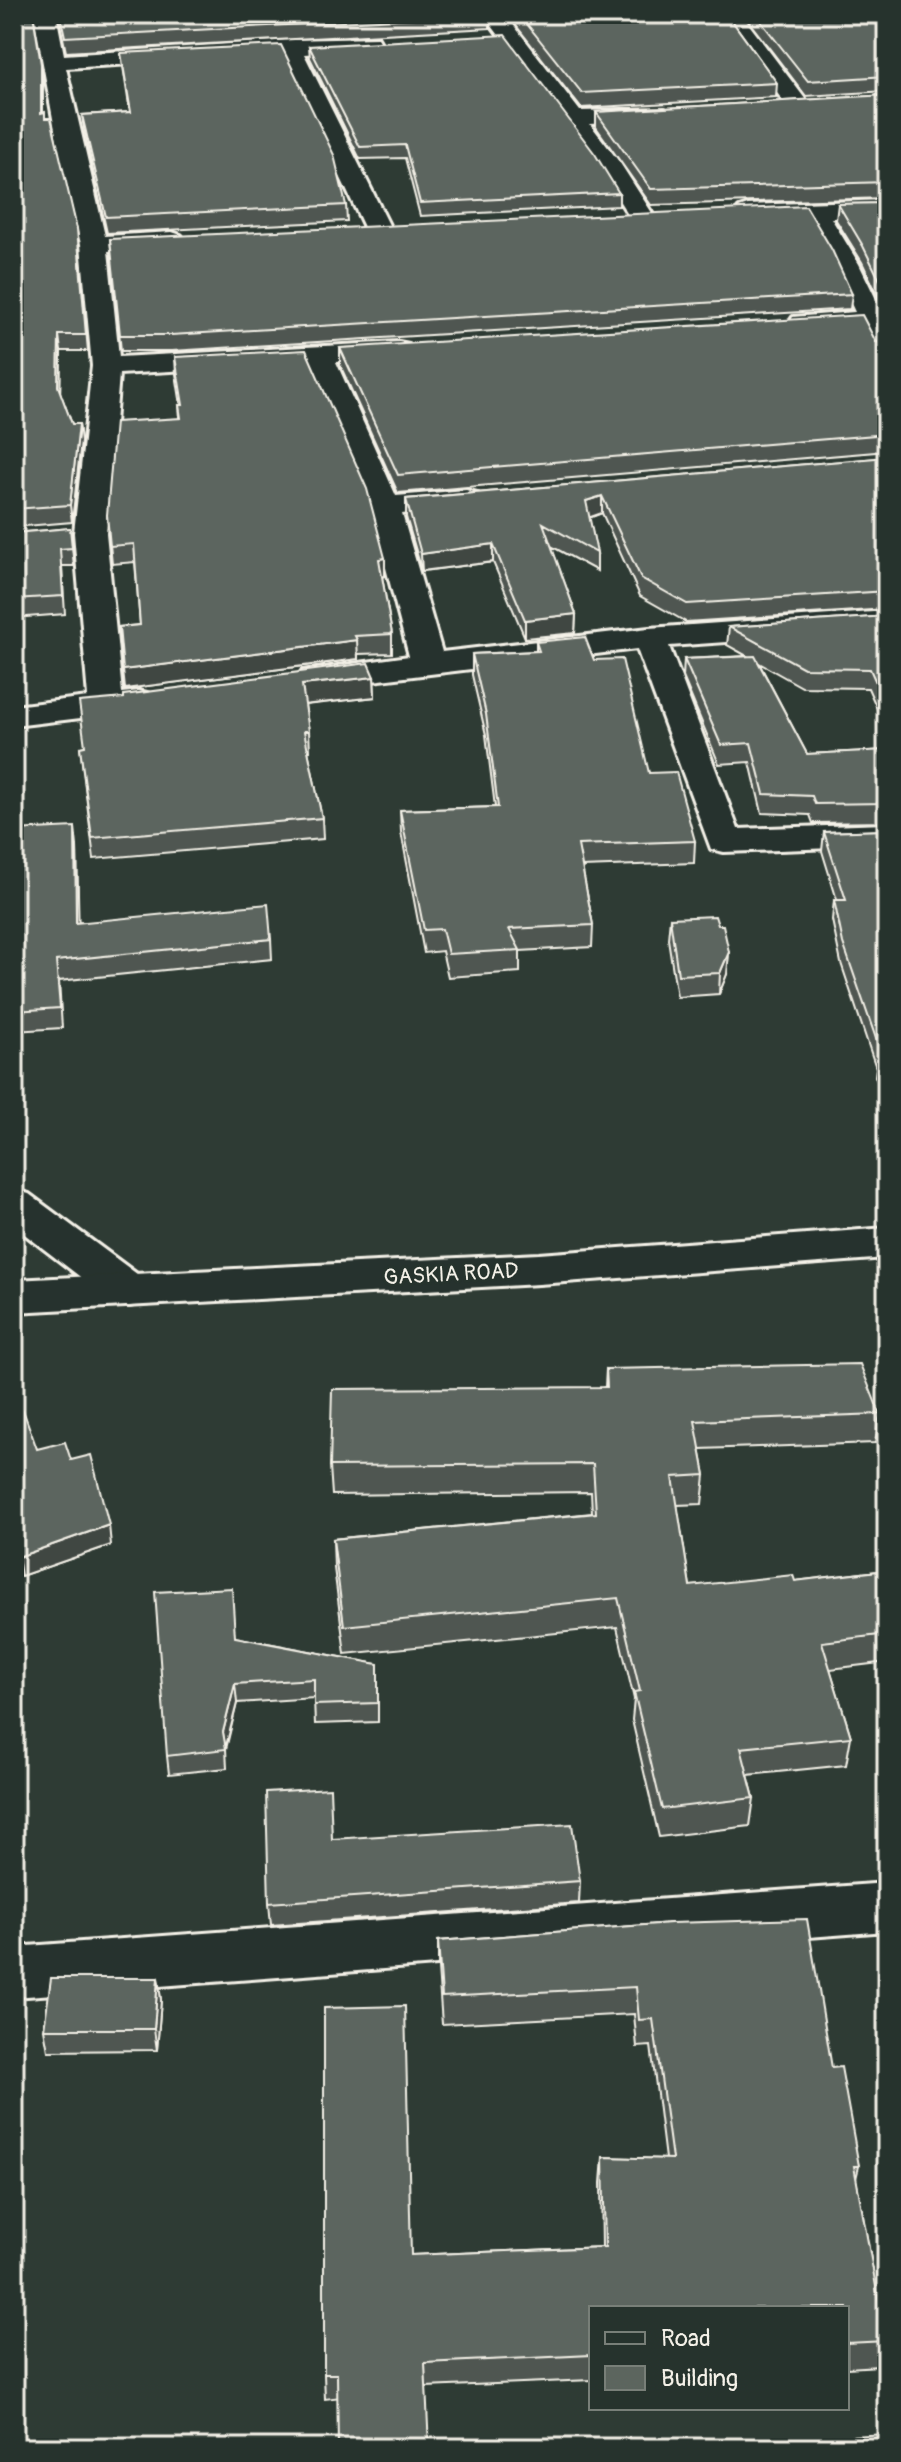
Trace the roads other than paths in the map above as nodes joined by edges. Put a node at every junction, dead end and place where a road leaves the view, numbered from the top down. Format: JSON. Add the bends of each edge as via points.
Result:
{"nodes":[{"id":1,"x":45,"y":14,"type":"edge"},
{"id":2,"x":494,"y":14,"type":"edge"},
{"id":3,"x":730,"y":14,"type":"edge"},
{"id":4,"x":512,"y":37,"type":"junction"},
{"id":5,"x":483,"y":38,"type":"edge"},
{"id":6,"x":394,"y":42,"type":"edge"},
{"id":7,"x":290,"y":47,"type":"junction"},
{"id":8,"x":56,"y":62,"type":"junction"},
{"id":9,"x":827,"y":103,"type":"edge"},
{"id":10,"x":797,"y":104,"type":"junction"},
{"id":11,"x":769,"y":106,"type":"edge"},
{"id":12,"x":683,"y":113,"type":"edge"},
{"id":13,"x":573,"y":118,"type":"junction"},
{"id":14,"x":887,"y":208,"type":"edge"},
{"id":15,"x":814,"y":210,"type":"junction"},
{"id":16,"x":720,"y":213,"type":"edge"},
{"id":17,"x":673,"y":215,"type":"edge"},
{"id":18,"x":641,"y":216,"type":"junction"},
{"id":19,"x":610,"y":218,"type":"edge"},
{"id":20,"x":409,"y":227,"type":"edge"},
{"id":21,"x":378,"y":229,"type":"junction"},
{"id":22,"x":346,"y":231,"type":"edge"},
{"id":23,"x":189,"y":239,"type":"edge"},
{"id":24,"x":94,"y":244,"type":"junction"},
{"id":25,"x":871,"y":319,"type":"junction"},
{"id":26,"x":779,"y":325,"type":"edge"},
{"id":27,"x":426,"y":348,"type":"edge"},
{"id":28,"x":887,"y":351,"type":"edge"},
{"id":29,"x":319,"y":355,"type":"junction"},
{"id":30,"x":106,"y":366,"type":"junction"},
{"id":31,"x":495,"y":497,"type":"edge"},
{"id":32,"x":385,"y":506,"type":"junction"},
{"id":33,"x":887,"y":621,"type":"edge"},
{"id":34,"x":649,"y":638,"type":"junction"},
{"id":35,"x":428,"y":663,"type":"junction"},
{"id":36,"x":290,"y":681,"type":"edge"},
{"id":37,"x":168,"y":697,"type":"edge"},
{"id":38,"x":106,"y":705,"type":"junction"},
{"id":39,"x":14,"y":716,"type":"edge"},
{"id":40,"x":887,"y":835,"type":"edge"},
{"id":41,"x":14,"y":1204,"type":"edge"},
{"id":42,"x":887,"y":1243,"type":"edge"},
{"id":43,"x":129,"y":1291,"type":"junction"},
{"id":44,"x":14,"y":1296,"type":"edge"},
{"id":45,"x":887,"y":1907,"type":"edge"},
{"id":46,"x":14,"y":1972,"type":"edge"}],
"edges":[{"from":1,"to":8,"type":"street"},
{"from":2,"to":4,"type":"street"},
{"from":3,"to":10,"type":"street"},
{"from":4,"to":5,"type":"street"},
{"from":4,"to":13,"type":"street"},
{"from":6,"to":7,"type":"street"},
{"from":7,"to":8,"type":"street"},
{"from":7,"to":21,"type":"street"},
{"from":8,"to":24,"type":"street"},
{"from":9,"to":10,"type":"street"},
{"from":10,"to":11,"type":"street"},
{"from":12,"to":13,"type":"street"},
{"from":13,"to":18,"type":"street"},
{"from":14,"to":15,"type":"street"},
{"from":15,"to":16,"type":"street"},
{"from":15,"to":25,"type":"street"},
{"from":17,"to":18,"type":"street"},
{"from":18,"to":19,"type":"street"},
{"from":20,"to":21,"type":"street"},
{"from":21,"to":22,"type":"street"},
{"from":23,"to":24,"type":"street"},
{"from":24,"to":30,"type":"street"},
{"from":25,"to":26,"type":"street"},
{"from":25,"to":28,"type":"street"},
{"from":27,"to":29,"type":"street"},
{"from":29,"to":30,"type":"street"},
{"from":29,"to":32,"type":"street"},
{"from":30,"to":38,"type":"street","via":[[75,534]]},
{"from":31,"to":32,"type":"street"},
{"from":32,"to":35,"type":"street"},
{"from":33,"to":34,"type":"street"},
{"from":34,"to":35,"type":"street"},
{"from":34,"to":40,"type":"street","via":[[724,841]]},
{"from":35,"to":36,"type":"street"},
{"from":37,"to":38,"type":"street"},
{"from":38,"to":39,"type":"street"},
{"from":41,"to":43,"type":"street"},
{"from":42,"to":43,"type":"street","name":"GASKIA ROAD"},
{"from":43,"to":44,"type":"street","name":"GASKIA ROAD"},
{"from":45,"to":46,"type":"street"}]}
